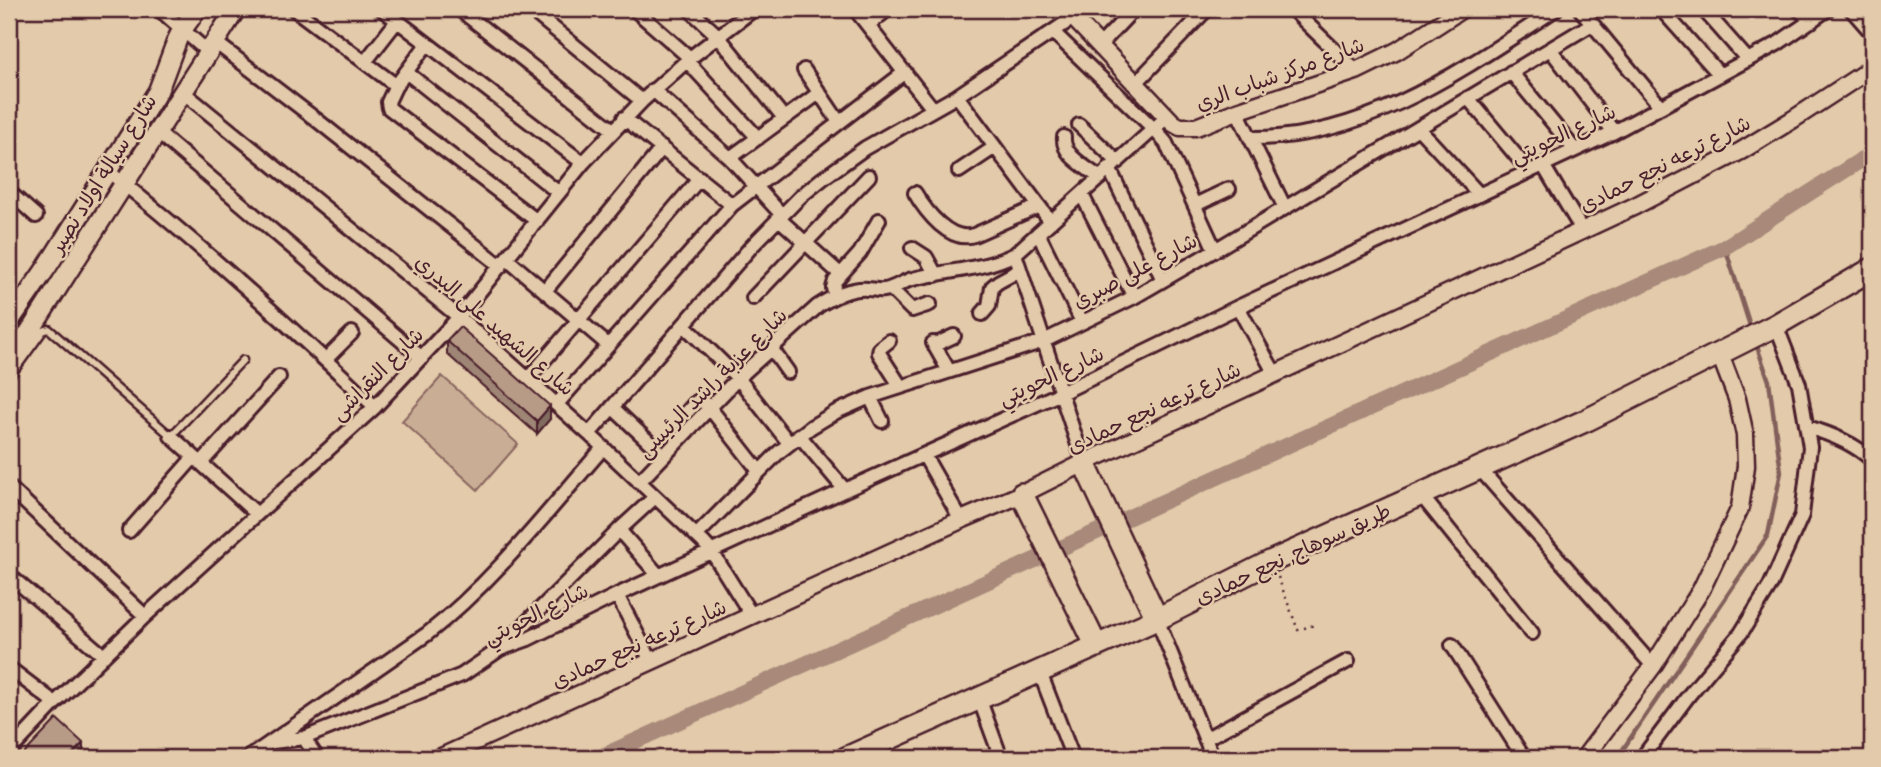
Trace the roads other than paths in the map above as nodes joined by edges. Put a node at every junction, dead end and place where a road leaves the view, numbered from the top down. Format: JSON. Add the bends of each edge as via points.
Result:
{"nodes":[{"id":1,"x":159,"y":9,"type":"edge"},
{"id":2,"x":197,"y":9,"type":"edge"},
{"id":3,"x":236,"y":9,"type":"edge"},
{"id":4,"x":294,"y":9,"type":"edge"},
{"id":5,"x":382,"y":9,"type":"edge"},
{"id":6,"x":460,"y":9,"type":"edge"},
{"id":7,"x":530,"y":9,"type":"edge"},
{"id":8,"x":634,"y":9,"type":"edge"},
{"id":9,"x":689,"y":9,"type":"edge"},
{"id":10,"x":754,"y":9,"type":"edge"},
{"id":11,"x":855,"y":9,"type":"edge"},
{"id":12,"x":888,"y":9,"type":"edge"},
{"id":13,"x":1134,"y":9,"type":"edge"},
{"id":14,"x":1207,"y":9,"type":"edge"},
{"id":15,"x":1292,"y":9,"type":"edge"},
{"id":16,"x":1462,"y":9,"type":"edge"},
{"id":17,"x":1556,"y":9,"type":"edge"},
{"id":18,"x":1580,"y":9,"type":"edge"},
{"id":19,"x":1661,"y":9,"type":"edge"},
{"id":20,"x":1703,"y":9,"type":"edge"},
{"id":21,"x":1798,"y":9,"type":"edge"},
{"id":22,"x":1828,"y":9,"type":"edge"},
{"id":23,"x":1851,"y":9,"type":"edge"},
{"id":24,"x":1069,"y":13,"type":"edge"},
{"id":25,"x":397,"y":21,"type":"junction"},
{"id":26,"x":1812,"y":21,"type":"junction"},
{"id":27,"x":1592,"y":24,"type":"junction"},
{"id":28,"x":868,"y":25,"type":"junction"},
{"id":29,"x":182,"y":30,"type":"junction"},
{"id":30,"x":1053,"y":32,"type":"junction"},
{"id":31,"x":1872,"y":33,"type":"edge"},
{"id":32,"x":718,"y":36,"type":"junction"},
{"id":33,"x":427,"y":44,"type":"junction"},
{"id":34,"x":1099,"y":46,"type":"junction"},
{"id":35,"x":211,"y":47,"type":"junction"},
{"id":36,"x":1550,"y":49,"type":"junction"},
{"id":37,"x":688,"y":60,"type":"junction"},
{"id":38,"x":1748,"y":60,"type":"junction"},
{"id":39,"x":365,"y":62,"type":"junction"},
{"id":40,"x":1872,"y":68,"type":"edge"},
{"id":41,"x":804,"y":69,"type":"dead end"},
{"id":42,"x":1356,"y":71,"type":"junction"},
{"id":43,"x":406,"y":72,"type":"junction"},
{"id":44,"x":905,"y":72,"type":"junction"},
{"id":45,"x":1511,"y":72,"type":"junction"},
{"id":46,"x":1720,"y":75,"type":"junction"},
{"id":47,"x":1136,"y":83,"type":"junction"},
{"id":48,"x":395,"y":87,"type":"junction"},
{"id":49,"x":653,"y":90,"type":"junction"},
{"id":50,"x":183,"y":92,"type":"junction"},
{"id":51,"x":820,"y":93,"type":"junction"},
{"id":52,"x":957,"y":96,"type":"junction"},
{"id":53,"x":1468,"y":98,"type":"junction"},
{"id":54,"x":642,"y":101,"type":"junction"},
{"id":55,"x":1661,"y":107,"type":"junction"},
{"id":56,"x":933,"y":109,"type":"junction"},
{"id":57,"x":1237,"y":111,"type":"junction"},
{"id":58,"x":1167,"y":117,"type":"junction"},
{"id":59,"x":624,"y":118,"type":"junction"},
{"id":60,"x":784,"y":118,"type":"junction"},
{"id":61,"x":839,"y":122,"type":"junction"},
{"id":62,"x":1079,"y":125,"type":"dead end"},
{"id":63,"x":1154,"y":129,"type":"junction"},
{"id":64,"x":1419,"y":129,"type":"junction"},
{"id":65,"x":613,"y":130,"type":"junction"},
{"id":66,"x":157,"y":132,"type":"junction"},
{"id":67,"x":1614,"y":132,"type":"junction"},
{"id":68,"x":1064,"y":137,"type":"dead end"},
{"id":69,"x":758,"y":138,"type":"junction"},
{"id":70,"x":1250,"y":138,"type":"junction"},
{"id":71,"x":995,"y":147,"type":"junction"},
{"id":72,"x":662,"y":148,"type":"junction"},
{"id":73,"x":1575,"y":150,"type":"junction"},
{"id":74,"x":730,"y":158,"type":"junction"},
{"id":75,"x":583,"y":163,"type":"junction"},
{"id":76,"x":1543,"y":165,"type":"junction"},
{"id":77,"x":1109,"y":169,"type":"junction"},
{"id":78,"x":108,"y":171,"type":"junction"},
{"id":79,"x":1529,"y":171,"type":"junction"},
{"id":80,"x":959,"y":172,"type":"dead end"},
{"id":81,"x":869,"y":176,"type":"dead end"},
{"id":82,"x":699,"y":178,"type":"junction"},
{"id":83,"x":124,"y":184,"type":"junction"},
{"id":84,"x":756,"y":186,"type":"junction"},
{"id":85,"x":1229,"y":189,"type":"dead end"},
{"id":86,"x":9,"y":192,"type":"edge"},
{"id":87,"x":559,"y":193,"type":"junction"},
{"id":88,"x":915,"y":193,"type":"dead end"},
{"id":89,"x":1479,"y":194,"type":"junction"},
{"id":90,"x":1082,"y":195,"type":"junction"},
{"id":91,"x":733,"y":205,"type":"junction"},
{"id":92,"x":1195,"y":205,"type":"junction"},
{"id":93,"x":1039,"y":206,"type":"junction"},
{"id":94,"x":1285,"y":208,"type":"junction"},
{"id":95,"x":36,"y":216,"type":"dead end"},
{"id":96,"x":780,"y":217,"type":"junction"},
{"id":97,"x":879,"y":220,"type":"dead end"},
{"id":98,"x":537,"y":221,"type":"junction"},
{"id":99,"x":1051,"y":222,"type":"junction"},
{"id":100,"x":1582,"y":230,"type":"junction"},
{"id":101,"x":1038,"y":233,"type":"junction"},
{"id":102,"x":806,"y":243,"type":"junction"},
{"id":103,"x":912,"y":248,"type":"dead end"},
{"id":104,"x":1215,"y":250,"type":"junction"},
{"id":105,"x":1015,"y":254,"type":"junction"},
{"id":106,"x":504,"y":262,"type":"junction"},
{"id":107,"x":47,"y":267,"type":"junction"},
{"id":108,"x":1872,"y":269,"type":"edge"},
{"id":109,"x":1020,"y":270,"type":"junction"},
{"id":110,"x":840,"y":274,"type":"junction"},
{"id":111,"x":936,"y":275,"type":"junction"},
{"id":112,"x":64,"y":279,"type":"junction"},
{"id":113,"x":1163,"y":280,"type":"junction"},
{"id":114,"x":891,"y":289,"type":"junction"},
{"id":115,"x":545,"y":291,"type":"junction"},
{"id":116,"x":835,"y":296,"type":"junction"},
{"id":117,"x":1134,"y":297,"type":"junction"},
{"id":118,"x":753,"y":298,"type":"dead end"},
{"id":119,"x":930,"y":304,"type":"dead end"},
{"id":120,"x":1238,"y":307,"type":"junction"},
{"id":121,"x":982,"y":314,"type":"dead end"},
{"id":122,"x":460,"y":317,"type":"junction"},
{"id":123,"x":579,"y":320,"type":"junction"},
{"id":124,"x":9,"y":322,"type":"edge"},
{"id":125,"x":1082,"y":322,"type":"junction"},
{"id":126,"x":684,"y":325,"type":"junction"},
{"id":127,"x":1769,"y":329,"type":"junction"},
{"id":128,"x":352,"y":333,"type":"dead end"},
{"id":129,"x":954,"y":336,"type":"dead end"},
{"id":130,"x":889,"y":341,"type":"dead end"},
{"id":131,"x":1044,"y":341,"type":"junction"},
{"id":132,"x":608,"y":345,"type":"junction"},
{"id":133,"x":771,"y":348,"type":"junction"},
{"id":134,"x":1728,"y":348,"type":"junction"},
{"id":135,"x":422,"y":358,"type":"junction"},
{"id":136,"x":326,"y":359,"type":"junction"},
{"id":137,"x":243,"y":360,"type":"dead end"},
{"id":138,"x":9,"y":364,"type":"edge"},
{"id":139,"x":948,"y":371,"type":"junction"},
{"id":140,"x":788,"y":372,"type":"dead end"},
{"id":141,"x":1275,"y":374,"type":"junction"},
{"id":142,"x":279,"y":377,"type":"dead end"},
{"id":143,"x":9,"y":378,"type":"edge"},
{"id":144,"x":738,"y":378,"type":"junction"},
{"id":145,"x":528,"y":379,"type":"junction"},
{"id":146,"x":901,"y":387,"type":"junction"},
{"id":147,"x":1061,"y":393,"type":"junction"},
{"id":148,"x":870,"y":397,"type":"junction"},
{"id":149,"x":557,"y":404,"type":"junction"},
{"id":150,"x":375,"y":407,"type":"junction"},
{"id":151,"x":612,"y":407,"type":"junction"},
{"id":152,"x":709,"y":407,"type":"junction"},
{"id":153,"x":688,"y":411,"type":"dead end"},
{"id":154,"x":882,"y":421,"type":"dead end"},
{"id":155,"x":1807,"y":427,"type":"junction"},
{"id":156,"x":589,"y":434,"type":"junction"},
{"id":157,"x":171,"y":436,"type":"junction"},
{"id":158,"x":794,"y":439,"type":"junction"},
{"id":159,"x":603,"y":448,"type":"junction"},
{"id":160,"x":924,"y":455,"type":"junction"},
{"id":161,"x":664,"y":456,"type":"junction"},
{"id":162,"x":198,"y":460,"type":"junction"},
{"id":163,"x":1872,"y":460,"type":"edge"},
{"id":164,"x":1084,"y":463,"type":"junction"},
{"id":165,"x":1480,"y":469,"type":"junction"},
{"id":166,"x":759,"y":471,"type":"junction"},
{"id":167,"x":639,"y":482,"type":"junction"},
{"id":168,"x":9,"y":487,"type":"edge"},
{"id":169,"x":845,"y":490,"type":"junction"},
{"id":170,"x":1022,"y":494,"type":"junction"},
{"id":171,"x":1421,"y":495,"type":"junction"},
{"id":172,"x":655,"y":497,"type":"junction"},
{"id":173,"x":257,"y":514,"type":"junction"},
{"id":174,"x":961,"y":520,"type":"junction"},
{"id":175,"x":619,"y":530,"type":"junction"},
{"id":176,"x":129,"y":531,"type":"dead end"},
{"id":177,"x":696,"y":535,"type":"junction"},
{"id":178,"x":712,"y":552,"type":"junction"},
{"id":179,"x":9,"y":575,"type":"edge"},
{"id":180,"x":659,"y":576,"type":"junction"},
{"id":181,"x":617,"y":596,"type":"junction"},
{"id":182,"x":145,"y":616,"type":"junction"},
{"id":183,"x":752,"y":616,"type":"junction"},
{"id":184,"x":1157,"y":619,"type":"junction"},
{"id":185,"x":1532,"y":633,"type":"dead end"},
{"id":186,"x":1096,"y":645,"type":"junction"},
{"id":187,"x":1452,"y":645,"type":"dead end"},
{"id":188,"x":500,"y":649,"type":"junction"},
{"id":189,"x":104,"y":656,"type":"junction"},
{"id":190,"x":651,"y":661,"type":"junction"},
{"id":191,"x":1348,"y":661,"type":"dead end"},
{"id":192,"x":1653,"y":666,"type":"junction"},
{"id":193,"x":9,"y":668,"type":"edge"},
{"id":194,"x":1039,"y":670,"type":"junction"},
{"id":195,"x":979,"y":698,"type":"junction"},
{"id":196,"x":55,"y":704,"type":"junction"},
{"id":197,"x":304,"y":738,"type":"junction"},
{"id":198,"x":1205,"y":738,"type":"junction"},
{"id":199,"x":274,"y":742,"type":"junction"},
{"id":200,"x":10,"y":748,"type":"edge"},
{"id":201,"x":248,"y":758,"type":"edge"},
{"id":202,"x":317,"y":758,"type":"edge"},
{"id":203,"x":439,"y":758,"type":"edge"},
{"id":204,"x":846,"y":758,"type":"edge"},
{"id":205,"x":1002,"y":758,"type":"edge"},
{"id":206,"x":1073,"y":758,"type":"edge"},
{"id":207,"x":1213,"y":758,"type":"edge"},
{"id":208,"x":1524,"y":758,"type":"edge"},
{"id":209,"x":1584,"y":758,"type":"edge"},
{"id":210,"x":1642,"y":758,"type":"edge"}],
"edges":[{"from":1,"to":29,"type":"street"},
{"from":2,"to":29,"type":"main road","name":"شارع سيالة اولاد نصير"},
{"from":3,"to":35,"type":"main road","name":"شارع سيالة اولاد نصير"},
{"from":4,"to":39,"type":"street"},
{"from":5,"to":25,"type":"street"},
{"from":6,"to":65,"type":"street"},
{"from":7,"to":54,"type":"street"},
{"from":8,"to":37,"type":"street"},
{"from":9,"to":32,"type":"street"},
{"from":10,"to":32,"type":"street","name":"شارع النقراشى"},
{"from":11,"to":28,"type":"street"},
{"from":12,"to":28,"type":"street"},
{"from":13,"to":34,"type":"street"},
{"from":14,"to":47,"type":"street"},
{"from":15,"to":42,"type":"street"},
{"from":16,"to":42,"type":"street","name":"شارع مركز شباب الري"},
{"from":17,"to":70,"type":"street","via":[[1469,65],[1380,110],[1318,131]]},
{"from":18,"to":27,"type":"street"},
{"from":19,"to":46,"type":"street"},
{"from":20,"to":38,"type":"street"},
{"from":21,"to":26,"type":"street"},
{"from":22,"to":26,"type":"street","name":"شارع الحويتي"},
{"from":23,"to":31,"type":"street"},
{"from":24,"to":30,"type":"street"},
{"from":24,"to":34,"type":"street"},
{"from":25,"to":33,"type":"street"},
{"from":25,"to":39,"type":"street"},
{"from":26,"to":38,"type":"street","name":"شارع الحويتي"},
{"from":27,"to":36,"type":"street","name":"شارع على صبرى"},
{"from":27,"to":55,"type":"street"},
{"from":28,"to":44,"type":"street"},
{"from":29,"to":35,"type":"street"},
{"from":29,"to":78,"type":"main road","name":"شارع سيالة اولاد نصير","via":[[158,91]]},
{"from":30,"to":52,"type":"street"},
{"from":30,"to":63,"type":"street"},
{"from":32,"to":37,"type":"street","name":"شارع النقراشى"},
{"from":32,"to":60,"type":"street"},
{"from":33,"to":43,"type":"street"},
{"from":33,"to":75,"type":"street"},
{"from":34,"to":47,"type":"street"},
{"from":35,"to":50,"type":"main road","name":"شارع سيالة اولاد نصير"},
{"from":35,"to":106,"type":"street"},
{"from":36,"to":45,"type":"street","name":"شارع على صبرى"},
{"from":36,"to":67,"type":"street"},
{"from":37,"to":49,"type":"street","name":"شارع النقراشى"},
{"from":37,"to":69,"type":"street"},
{"from":38,"to":46,"type":"street","name":"شارع الحويتي"},
{"from":39,"to":48,"type":"street"},
{"from":40,"to":100,"type":"street","name":"شارع ترعه نجع حمادى","via":[[1741,150]]},
{"from":41,"to":51,"type":"street"},
{"from":42,"to":57,"type":"street","name":"شارع مركز شباب الري"},
{"from":43,"to":48,"type":"street"},
{"from":43,"to":87,"type":"street"},
{"from":44,"to":56,"type":"street"},
{"from":44,"to":61,"type":"street"},
{"from":45,"to":53,"type":"street","name":"شارع على صبرى"},
{"from":45,"to":73,"type":"street"},
{"from":46,"to":55,"type":"street","name":"شارع الحويتي"},
{"from":47,"to":58,"type":"street"},
{"from":48,"to":98,"type":"street","via":[[388,102],[391,110]]},
{"from":49,"to":54,"type":"street","name":"شارع النقراشى"},
{"from":49,"to":74,"type":"street"},
{"from":50,"to":66,"type":"main road","name":"شارع سيالة اولاد نصير"},
{"from":50,"to":122,"type":"street","name":"شارع الشهيد على البدري"},
{"from":51,"to":60,"type":"street"},
{"from":51,"to":61,"type":"street"},
{"from":52,"to":56,"type":"street"},
{"from":52,"to":71,"type":"street"},
{"from":53,"to":64,"type":"street","name":"شارع على صبرى"},
{"from":53,"to":79,"type":"street"},
{"from":54,"to":59,"type":"street","name":"شارع النقراشى"},
{"from":55,"to":67,"type":"street","name":"شارع الحويتي"},
{"from":56,"to":96,"type":"street","via":[[843,163]]},
{"from":57,"to":58,"type":"street","name":"شارع مركز شباب الري","via":[[1188,128]]},
{"from":57,"to":70,"type":"street"},
{"from":58,"to":63,"type":"street","name":"شارع عزبة راشد الرئيسى"},
{"from":59,"to":65,"type":"street","name":"شارع النقراشى"},
{"from":59,"to":72,"type":"street"},
{"from":60,"to":69,"type":"street"},
{"from":61,"to":84,"type":"street"},
{"from":62,"to":77,"type":"street"},
{"from":63,"to":77,"type":"street","name":"شارع عزبة راشد الرئيسى"},
{"from":63,"to":92,"type":"street","via":[[1166,143]]},
{"from":64,"to":89,"type":"street"},
{"from":64,"to":94,"type":"street","name":"شارع على صبرى"},
{"from":65,"to":75,"type":"street","name":"شارع النقراشى"},
{"from":66,"to":83,"type":"main road","name":"شارع سيالة اولاد نصير"},
{"from":66,"to":135,"type":"street"},
{"from":67,"to":73,"type":"street","name":"شارع الحويتي"},
{"from":68,"to":77,"type":"street","via":[[1068,152]]},
{"from":69,"to":74,"type":"street"},
{"from":70,"to":94,"type":"street"},
{"from":71,"to":80,"type":"street"},
{"from":71,"to":93,"type":"street"},
{"from":72,"to":82,"type":"street"},
{"from":72,"to":115,"type":"street"},
{"from":73,"to":76,"type":"street","name":"شارع الحويتي"},
{"from":74,"to":84,"type":"street"},
{"from":75,"to":87,"type":"street","name":"شارع النقراشى"},
{"from":76,"to":79,"type":"street","name":"شارع الحويتي"},
{"from":76,"to":100,"type":"street"},
{"from":77,"to":90,"type":"street","name":"شارع عزبة راشد الرئيسى"},
{"from":77,"to":113,"type":"street"},
{"from":78,"to":83,"type":"street"},
{"from":78,"to":107,"type":"main road","name":"شارع سيالة اولاد نصير"},
{"from":79,"to":89,"type":"street","name":"شارع الحويتي"},
{"from":81,"to":102,"type":"street"},
{"from":82,"to":91,"type":"street"},
{"from":82,"to":123,"type":"street"},
{"from":83,"to":112,"type":"main road","name":"شارع سيالة اولاد نصير"},
{"from":83,"to":136,"type":"street"},
{"from":84,"to":91,"type":"street"},
{"from":84,"to":96,"type":"street"},
{"from":85,"to":92,"type":"street"},
{"from":86,"to":95,"type":"street"},
{"from":87,"to":98,"type":"street","name":"شارع النقراشى"},
{"from":88,"to":93,"type":"street","via":[[934,219],[964,237]]},
{"from":89,"to":120,"type":"street","name":"شارع الحويتي"},
{"from":90,"to":99,"type":"street","name":"شارع عزبة راشد الرئيسى"},
{"from":90,"to":117,"type":"street"},
{"from":91,"to":132,"type":"street"},
{"from":92,"to":104,"type":"street"},
{"from":93,"to":99,"type":"street"},
{"from":94,"to":104,"type":"street","name":"شارع على صبرى"},
{"from":96,"to":102,"type":"street"},
{"from":96,"to":126,"type":"street"},
{"from":97,"to":110,"type":"street","via":[[860,254]]},
{"from":98,"to":106,"type":"street","name":"شارع النقراشى"},
{"from":99,"to":101,"type":"street","name":"شارع عزبة راشد الرئيسى"},
{"from":100,"to":141,"type":"street","name":"شارع ترعه نجع حمادى"},
{"from":101,"to":105,"type":"street","name":"شارع عزبة راشد الرئيسى"},
{"from":101,"to":125,"type":"street"},
{"from":102,"to":110,"type":"street"},
{"from":102,"to":118,"type":"street"},
{"from":103,"to":111,"type":"street","via":[[926,257]]},
{"from":104,"to":113,"type":"street","name":"شارع على صبرى"},
{"from":105,"to":109,"type":"street"},
{"from":105,"to":111,"type":"street","name":"شارع عزبة راشد الرئيسى"},
{"from":106,"to":115,"type":"street"},
{"from":106,"to":122,"type":"street","name":"شارع النقراشى"},
{"from":107,"to":112,"type":"main road"},
{"from":107,"to":124,"type":"main road","name":"شارع سيالة اولاد نصير"},
{"from":108,"to":127,"type":"main road","name":"طريق سوهاج, نجع حمادى"},
{"from":109,"to":121,"type":"street","via":[[992,287],[989,306]]},
{"from":109,"to":131,"type":"street"},
{"from":110,"to":116,"type":"street","via":[[834,283]]},
{"from":111,"to":114,"type":"street","name":"شارع عزبة راشد الرئيسى"},
{"from":112,"to":138,"type":"main road","name":"شارع سيالة اولاد نصير"},
{"from":113,"to":117,"type":"street","name":"شارع على صبرى"},
{"from":114,"to":116,"type":"street","name":"شارع عزبة راشد الرئيسى","via":[[867,288]]},
{"from":114,"to":119,"type":"street","via":[[912,310]]},
{"from":115,"to":123,"type":"street"},
{"from":116,"to":133,"type":"street","name":"شارع عزبة راشد الرئيسى"},
{"from":117,"to":125,"type":"street","name":"شارع على صبرى"},
{"from":120,"to":141,"type":"street"},
{"from":120,"to":147,"type":"street","name":"شارع الحويتي"},
{"from":122,"to":135,"type":"street","name":"شارع النقراشى"},
{"from":122,"to":145,"type":"street","name":"شارع الشهيد على البدري"},
{"from":123,"to":132,"type":"street"},
{"from":123,"to":145,"type":"street"},
{"from":125,"to":131,"type":"street","name":"شارع على صبرى"},
{"from":126,"to":144,"type":"street"},
{"from":126,"to":151,"type":"street"},
{"from":127,"to":134,"type":"main road","name":"طريق سوهاج, نجع حمادى"},
{"from":127,"to":155,"type":"street","via":[[1798,384]]},
{"from":128,"to":136,"type":"street"},
{"from":129,"to":139,"type":"street","via":[[934,344]]},
{"from":130,"to":146,"type":"street","via":[[879,353]]},
{"from":131,"to":139,"type":"street","name":"شارع على صبرى"},
{"from":131,"to":147,"type":"street"},
{"from":132,"to":149,"type":"street"},
{"from":133,"to":140,"type":"street"},
{"from":133,"to":144,"type":"street","name":"شارع عزبة راشد الرئيسى"},
{"from":134,"to":165,"type":"main road","name":"طريق سوهاج, نجع حمادى"},
{"from":134,"to":192,"type":"street","via":[[1745,435],[1740,508],[1701,590]]},
{"from":135,"to":150,"type":"street","name":"شارع النقراشى"},
{"from":136,"to":150,"type":"street"},
{"from":137,"to":157,"type":"lane"},
{"from":139,"to":146,"type":"street","name":"شارع على صبرى"},
{"from":141,"to":164,"type":"street","name":"شارع ترعه نجع حمادى"},
{"from":142,"to":162,"type":"street"},
{"from":143,"to":157,"type":"lane","via":[[49,329]]},
{"from":144,"to":152,"type":"street","name":"شارع عزبة راشد الرئيسى"},
{"from":144,"to":158,"type":"street"},
{"from":145,"to":149,"type":"street","name":"شارع الشهيد على البدري"},
{"from":146,"to":148,"type":"street","name":"شارع على صبرى"},
{"from":147,"to":160,"type":"street","name":"شارع الحويتي"},
{"from":147,"to":164,"type":"street"},
{"from":148,"to":154,"type":"street"},
{"from":148,"to":158,"type":"street","name":"شارع على صبرى"},
{"from":149,"to":156,"type":"street","name":"شارع الشهيد على البدري"},
{"from":150,"to":173,"type":"street","name":"شارع النقراشى"},
{"from":151,"to":156,"type":"street"},
{"from":151,"to":161,"type":"street"},
{"from":152,"to":153,"type":"street","via":[[699,401]]},
{"from":152,"to":161,"type":"street","name":"شارع عزبة راشد الرئيسى"},
{"from":152,"to":166,"type":"street"},
{"from":155,"to":163,"type":"street","via":[[1833,435]]},
{"from":155,"to":210,"type":"street","via":[[1810,447],[1802,515],[1770,586],[1741,632]]},
{"from":156,"to":159,"type":"street","name":"شارع الشهيد على البدري"},
{"from":157,"to":162,"type":"street"},
{"from":158,"to":166,"type":"street","name":"شارع على صبرى"},
{"from":158,"to":169,"type":"street"},
{"from":159,"to":167,"type":"street","name":"شارع الشهيد على البدري"},
{"from":159,"to":199,"type":"street","via":[[490,578],[449,617]]},
{"from":160,"to":169,"type":"street","name":"شارع الحويتي"},
{"from":160,"to":174,"type":"street"},
{"from":161,"to":167,"type":"street","name":"شارع عزبة راشد الرئيسى"},
{"from":162,"to":173,"type":"street"},
{"from":162,"to":176,"type":"street"},
{"from":164,"to":170,"type":"street","name":"شارع ترعه نجع حمادى"},
{"from":164,"to":184,"type":"main road"},
{"from":165,"to":171,"type":"main road","name":"طريق سوهاج, نجع حمادى"},
{"from":165,"to":192,"type":"street"},
{"from":166,"to":177,"type":"street","name":"شارع على صبرى"},
{"from":167,"to":172,"type":"street","name":"شارع الشهيد على البدري"},
{"from":168,"to":182,"type":"street"},
{"from":169,"to":178,"type":"street","name":"شارع الحويتي"},
{"from":170,"to":174,"type":"street","name":"شارع ترعه نجع حمادى"},
{"from":170,"to":186,"type":"main road"},
{"from":171,"to":184,"type":"main road","name":"طريق سوهاج, نجع حمادى","via":[[1272,561]]},
{"from":171,"to":185,"type":"street"},
{"from":172,"to":175,"type":"street"},
{"from":172,"to":177,"type":"street","name":"شارع الشهيد على البدري"},
{"from":173,"to":182,"type":"street","name":"شارع النقراشى"},
{"from":174,"to":183,"type":"street","name":"شارع ترعه نجع حمادى"},
{"from":175,"to":180,"type":"street"},
{"from":175,"to":188,"type":"street"},
{"from":177,"to":178,"type":"street","name":"شارع الشهيد على البدري"},
{"from":178,"to":180,"type":"street","name":"شارع الحويتي"},
{"from":178,"to":183,"type":"street","name":"شارع الشهيد على البدري"},
{"from":179,"to":189,"type":"street"},
{"from":180,"to":181,"type":"street","name":"شارع الحويتي"},
{"from":181,"to":188,"type":"street","name":"شارع الحويتي"},
{"from":181,"to":190,"type":"street"},
{"from":182,"to":189,"type":"street","name":"شارع النقراشى"},
{"from":183,"to":190,"type":"street","name":"شارع ترعه نجع حمادى"},
{"from":184,"to":186,"type":"main road","name":"طريق سوهاج, نجع حمادى"},
{"from":184,"to":198,"type":"street"},
{"from":186,"to":194,"type":"main road","name":"طريق سوهاج, نجع حمادى"},
{"from":187,"to":208,"type":"street"},
{"from":188,"to":197,"type":"street","name":"شارع الحويتي","via":[[462,675]]},
{"from":189,"to":196,"type":"street","name":"شارع النقراشى"},
{"from":190,"to":203,"type":"street","name":"شارع ترعه نجع حمادى"},
{"from":191,"to":198,"type":"street"},
{"from":192,"to":209,"type":"street"},
{"from":193,"to":196,"type":"street"},
{"from":194,"to":195,"type":"main road","name":"طريق سوهاج, نجع حمادى"},
{"from":194,"to":206,"type":"street"},
{"from":195,"to":204,"type":"main road","name":"طريق سوهاج, نجع حمادى"},
{"from":195,"to":205,"type":"street"},
{"from":196,"to":200,"type":"street","name":"شارع النقراشى"},
{"from":197,"to":199,"type":"street","name":"شارع الحويتي"},
{"from":197,"to":202,"type":"street"},
{"from":198,"to":207,"type":"street"},
{"from":199,"to":201,"type":"street"}]}
